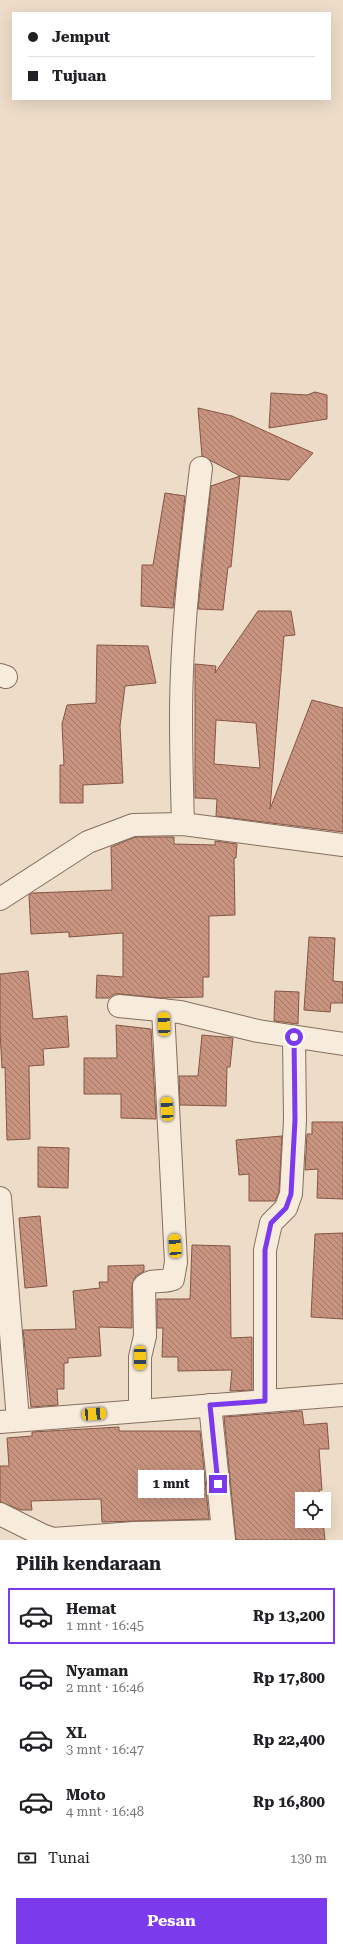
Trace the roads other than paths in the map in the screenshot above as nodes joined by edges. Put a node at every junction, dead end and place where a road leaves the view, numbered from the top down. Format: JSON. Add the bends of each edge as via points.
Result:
{"nodes":[{"id":1,"x":201,"y":468,"type":"dead end"},
{"id":2,"x":183,"y":824,"type":"junction"},
{"id":3,"x":343,"y":846,"type":"edge"},
{"id":4,"x":0,"y":899,"type":"edge"},
{"id":5,"x":119,"y":1006,"type":"dead end"},
{"id":6,"x":163,"y":1010,"type":"junction"},
{"id":7,"x":294,"y":1037,"type":"junction"},
{"id":8,"x":343,"y":1044,"type":"edge"},
{"id":9,"x":0,"y":1198,"type":"edge"},
{"id":10,"x":343,"y":1394,"type":"edge"},
{"id":11,"x":265,"y":1401,"type":"junction"},
{"id":12,"x":210,"y":1405,"type":"junction"},
{"id":13,"x":140,"y":1411,"type":"junction"},
{"id":14,"x":9,"y":1421,"type":"edge"},
{"id":15,"x":0,"y":1514,"type":"edge"},
{"id":16,"x":223,"y":1535,"type":"edge"},
{"id":17,"x":42,"y":1538,"type":"edge"}],
"edges":[{"from":1,"to":2,"type":"street","via":[[184,638],[181,717]]},
{"from":2,"to":3,"type":"street"},
{"from":2,"to":4,"type":"street","via":[[133,825],[88,842]]},
{"from":5,"to":6,"type":"street"},
{"from":6,"to":7,"type":"street","via":[[194,1015],[258,1032]]},
{"from":6,"to":13,"type":"street","via":[[176,1262],[174,1279],[156,1280],[144,1286],[145,1336],[140,1358]]},
{"from":7,"to":8,"type":"street"},
{"from":7,"to":11,"type":"street","via":[[295,1120],[291,1194],[286,1208],[271,1223],[265,1250]]},
{"from":9,"to":14,"type":"street"},
{"from":10,"to":11,"type":"street"},
{"from":11,"to":12,"type":"street"},
{"from":12,"to":13,"type":"street"},
{"from":12,"to":16,"type":"street"},
{"from":13,"to":14,"type":"street"},
{"from":15,"to":17,"type":"street"},
{"from":16,"to":17,"type":"street","via":[[134,1533],[62,1540]]}]}
